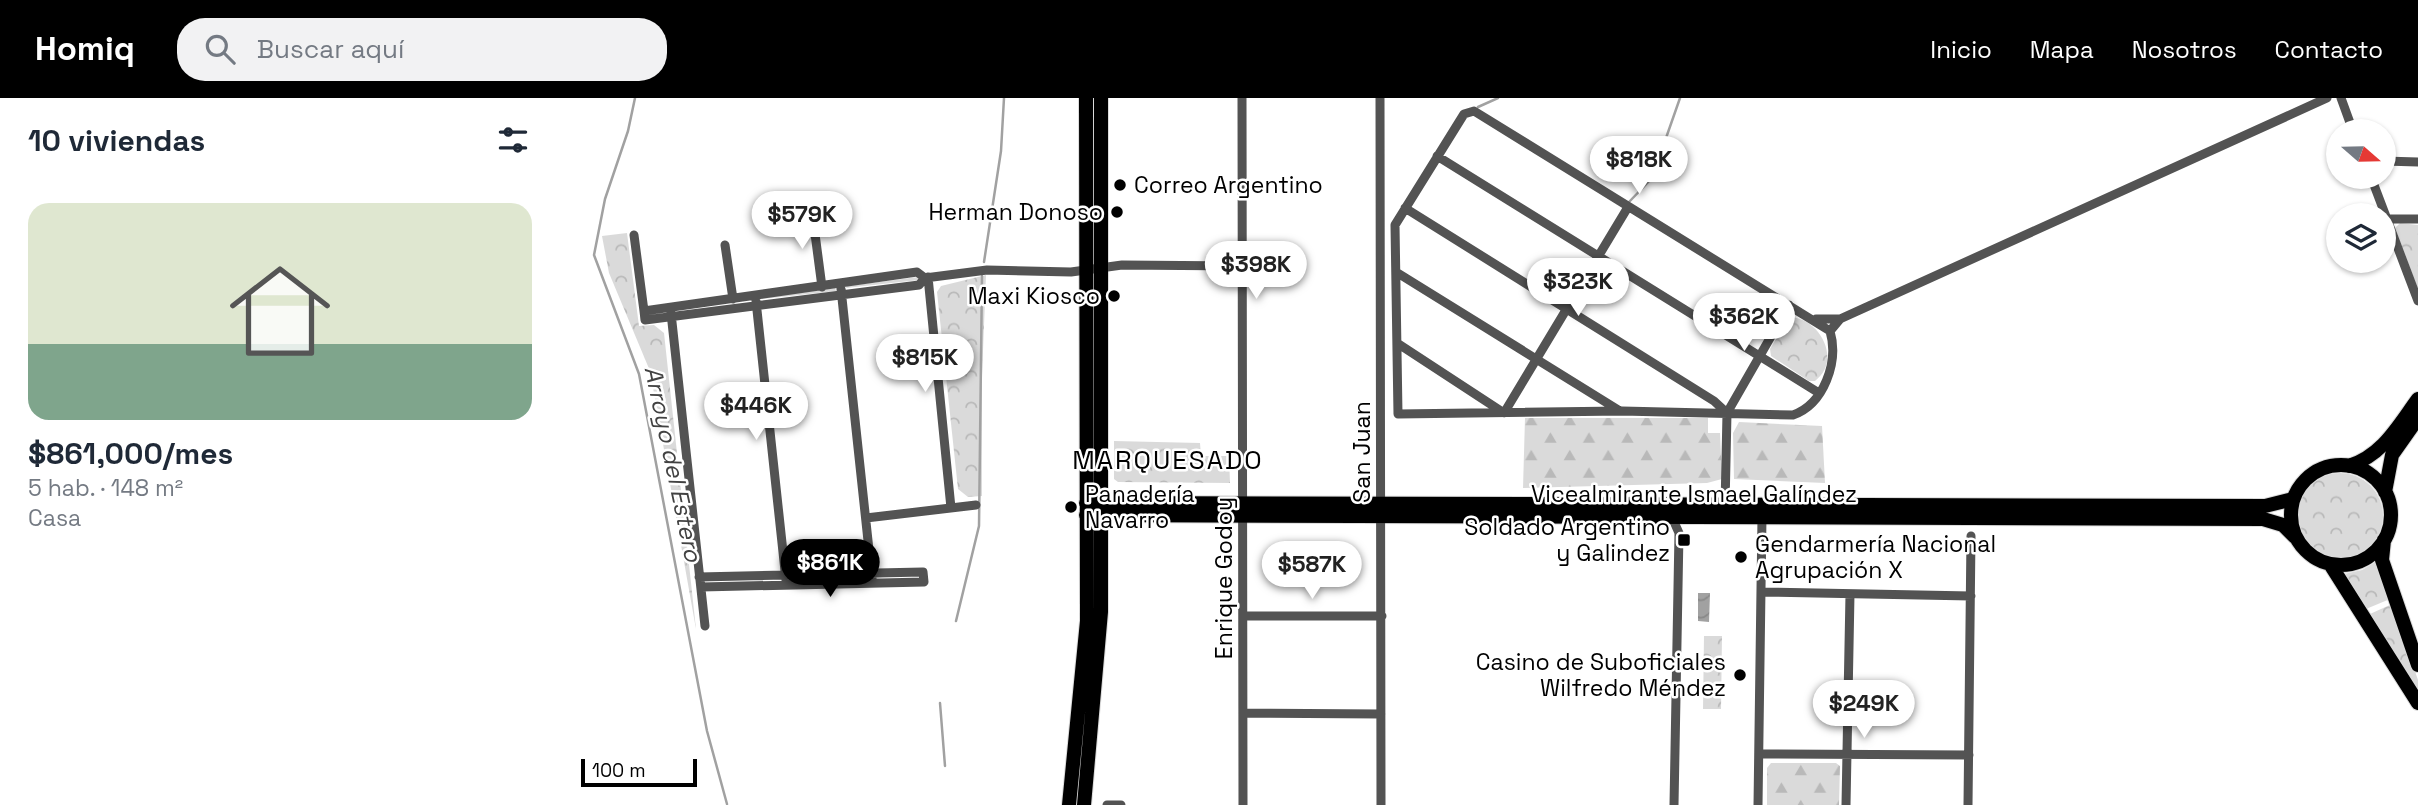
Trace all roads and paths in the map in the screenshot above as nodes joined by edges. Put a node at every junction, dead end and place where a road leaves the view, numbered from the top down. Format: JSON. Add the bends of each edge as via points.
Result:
{"nodes":[{"id":1,"x":1086,"y":98,"type":"edge"},
{"id":2,"x":1101,"y":98,"type":"edge"},
{"id":3,"x":1242,"y":98,"type":"edge"},
{"id":4,"x":1380,"y":98,"type":"edge"},
{"id":5,"x":2327,"y":98,"type":"edge"},
{"id":6,"x":2340,"y":98,"type":"edge"},
{"id":7,"x":2348,"y":119,"type":"edge"},
{"id":8,"x":1437,"y":156,"type":"junction"},
{"id":9,"x":2396,"y":161,"type":"edge"},
{"id":10,"x":2418,"y":162,"type":"edge"},
{"id":11,"x":1628,"y":207,"type":"junction"},
{"id":12,"x":1405,"y":208,"type":"junction"},
{"id":13,"x":812,"y":211,"type":"dead end"},
{"id":14,"x":2396,"y":219,"type":"edge"},
{"id":15,"x":2418,"y":219,"type":"edge"},
{"id":16,"x":634,"y":235,"type":"dead end"},
{"id":17,"x":2396,"y":241,"type":"edge"},
{"id":18,"x":725,"y":245,"type":"dead end"},
{"id":19,"x":1599,"y":254,"type":"junction"},
{"id":20,"x":1241,"y":266,"type":"junction"},
{"id":21,"x":1094,"y":270,"type":"junction"},
{"id":22,"x":1396,"y":272,"type":"junction"},
{"id":23,"x":926,"y":277,"type":"junction"},
{"id":24,"x":822,"y":287,"type":"junction"},
{"id":25,"x":841,"y":289,"type":"junction"},
{"id":26,"x":733,"y":299,"type":"junction"},
{"id":27,"x":756,"y":301,"type":"junction"},
{"id":28,"x":2418,"y":301,"type":"edge"},
{"id":29,"x":1789,"y":305,"type":"junction"},
{"id":30,"x":1567,"y":307,"type":"junction"},
{"id":31,"x":671,"y":312,"type":"junction"},
{"id":32,"x":1812,"y":319,"type":"junction"},
{"id":33,"x":1840,"y":319,"type":"junction"},
{"id":34,"x":1830,"y":331,"type":"junction"},
{"id":35,"x":1094,"y":338,"type":"junction"},
{"id":36,"x":1397,"y":343,"type":"junction"},
{"id":37,"x":1760,"y":355,"type":"junction"},
{"id":38,"x":1536,"y":359,"type":"junction"},
{"id":39,"x":1819,"y":393,"type":"junction"},
{"id":40,"x":2418,"y":399,"type":"edge"},
{"id":41,"x":1622,"y":411,"type":"junction"},
{"id":42,"x":1504,"y":412,"type":"junction"},
{"id":43,"x":1727,"y":413,"type":"junction"},
{"id":44,"x":2418,"y":418,"type":"edge"},
{"id":45,"x":2349,"y":466,"type":"junction"},
{"id":46,"x":2385,"y":492,"type":"junction"},
{"id":47,"x":2293,"y":499,"type":"junction"},
{"id":48,"x":976,"y":505,"type":"dead end"},
{"id":49,"x":1659,"y":505,"type":"junction"},
{"id":50,"x":951,"y":508,"type":"junction"},
{"id":51,"x":1086,"y":509,"type":"junction"},
{"id":52,"x":1102,"y":509,"type":"junction"},
{"id":53,"x":1242,"y":509,"type":"junction"},
{"id":54,"x":1382,"y":510,"type":"junction"},
{"id":55,"x":1726,"y":511,"type":"junction"},
{"id":56,"x":1673,"y":517,"type":"junction"},
{"id":57,"x":1762,"y":517,"type":"junction"},
{"id":58,"x":866,"y":519,"type":"junction"},
{"id":59,"x":1971,"y":536,"type":"dead end"},
{"id":60,"x":2295,"y":537,"type":"junction"},
{"id":61,"x":2384,"y":540,"type":"junction"},
{"id":62,"x":2330,"y":564,"type":"junction"},
{"id":63,"x":872,"y":578,"type":"junction"},
{"id":64,"x":786,"y":580,"type":"junction"},
{"id":65,"x":700,"y":582,"type":"junction"},
{"id":66,"x":1761,"y":592,"type":"junction"},
{"id":67,"x":1850,"y":594,"type":"junction"},
{"id":68,"x":1971,"y":596,"type":"junction"},
{"id":69,"x":1243,"y":616,"type":"junction"},
{"id":70,"x":1382,"y":616,"type":"junction"},
{"id":71,"x":705,"y":626,"type":"dead end"},
{"id":72,"x":2418,"y":665,"type":"edge"},
{"id":73,"x":2418,"y":703,"type":"edge"},
{"id":74,"x":1243,"y":713,"type":"junction"},
{"id":75,"x":1381,"y":714,"type":"junction"},
{"id":76,"x":1759,"y":754,"type":"junction"},
{"id":77,"x":1847,"y":754,"type":"junction"},
{"id":78,"x":1969,"y":755,"type":"junction"},
{"id":79,"x":1069,"y":805,"type":"edge"},
{"id":80,"x":1084,"y":805,"type":"edge"},
{"id":81,"x":1107,"y":805,"type":"edge"},
{"id":82,"x":1121,"y":805,"type":"edge"},
{"id":83,"x":1243,"y":805,"type":"edge"},
{"id":84,"x":1381,"y":805,"type":"edge"},
{"id":85,"x":1674,"y":805,"type":"edge"},
{"id":86,"x":1758,"y":805,"type":"edge"},
{"id":87,"x":1846,"y":805,"type":"edge"},
{"id":88,"x":1968,"y":805,"type":"edge"}],
"edges":[{"from":1,"to":21,"type":"main road"},
{"from":2,"to":21,"type":"main road"},
{"from":3,"to":20,"type":"street","name":"Enrique Godoy"},
{"from":4,"to":54,"type":"street","name":"San Juan"},
{"from":5,"to":33,"type":"street"},
{"from":6,"to":7,"type":"street"},
{"from":8,"to":11,"type":"street","via":[[1464,114],[1474,111]]},
{"from":8,"to":12,"type":"street"},
{"from":8,"to":19,"type":"street"},
{"from":9,"to":10,"type":"street"},
{"from":11,"to":19,"type":"street"},
{"from":11,"to":29,"type":"street"},
{"from":12,"to":22,"type":"street","via":[[1395,225]]},
{"from":12,"to":30,"type":"street"},
{"from":13,"to":24,"type":"street"},
{"from":14,"to":15,"type":"street"},
{"from":16,"to":31,"type":"street","via":[[644,311]]},
{"from":17,"to":28,"type":"street"},
{"from":18,"to":26,"type":"street"},
{"from":19,"to":30,"type":"street"},
{"from":19,"to":37,"type":"street"},
{"from":20,"to":21,"type":"street","via":[[1122,265]]},
{"from":20,"to":53,"type":"street","name":"Enrique Godoy"},
{"from":21,"to":23,"type":"street","via":[[987,270]]},
{"from":21,"to":35,"type":"main road"},
{"from":22,"to":36,"type":"street"},
{"from":22,"to":38,"type":"street"},
{"from":23,"to":25,"type":"street","via":[[916,272]]},
{"from":23,"to":50,"type":"street"},
{"from":24,"to":25,"type":"street"},
{"from":24,"to":27,"type":"street"},
{"from":25,"to":27,"type":"street"},
{"from":25,"to":58,"type":"street"},
{"from":26,"to":27,"type":"street"},
{"from":26,"to":31,"type":"street"},
{"from":27,"to":31,"type":"street"},
{"from":27,"to":64,"type":"street"},
{"from":29,"to":32,"type":"street"},
{"from":29,"to":37,"type":"street"},
{"from":30,"to":38,"type":"street"},
{"from":30,"to":43,"type":"street"},
{"from":31,"to":65,"type":"street"},
{"from":32,"to":33,"type":"street"},
{"from":32,"to":34,"type":"street"},
{"from":33,"to":34,"type":"street"},
{"from":34,"to":39,"type":"street","via":[[1833,360]]},
{"from":35,"to":51,"type":"main road"},
{"from":35,"to":52,"type":"main road"},
{"from":36,"to":42,"type":"street"},
{"from":36,"to":42,"type":"street","via":[[1398,414]]},
{"from":37,"to":39,"type":"street"},
{"from":37,"to":43,"type":"street"},
{"from":38,"to":41,"type":"street"},
{"from":38,"to":42,"type":"street"},
{"from":39,"to":43,"type":"street","via":[[1807,408],[1793,415]]},
{"from":40,"to":45,"type":"main road","via":[[2380,449]]},
{"from":41,"to":42,"type":"street"},
{"from":41,"to":43,"type":"street"},
{"from":43,"to":55,"type":"street"},
{"from":44,"to":46,"type":"main road","via":[[2392,455]]},
{"from":45,"to":46,"type":"main road","via":[[2374,478]]},
{"from":45,"to":47,"type":"main road","via":[[2329,466],[2311,475]]},
{"from":46,"to":61,"type":"main road","via":[[2390,521]]},
{"from":47,"to":55,"type":"main road","name":"Vicealmirante Ismael Galíndez","via":[[2265,506]]},
{"from":47,"to":60,"type":"main road"},
{"from":48,"to":50,"type":"street"},
{"from":49,"to":54,"type":"main road","name":"Vicealmirante Ismael Galíndez"},
{"from":49,"to":55,"type":"main road","name":"Vicealmirante Ismael Galíndez"},
{"from":49,"to":56,"type":"street"},
{"from":50,"to":58,"type":"street"},
{"from":51,"to":52,"type":"main road","name":"Vicealmirante Ismael Galíndez"},
{"from":51,"to":79,"type":"main road","via":[[1087,621]]},
{"from":52,"to":53,"type":"main road","name":"Vicealmirante Ismael Galíndez"},
{"from":52,"to":80,"type":"main road","via":[[1100,638]]},
{"from":53,"to":54,"type":"main road","name":"Vicealmirante Ismael Galíndez"},
{"from":53,"to":69,"type":"street","name":"Enrique Godoy"},
{"from":54,"to":56,"type":"main road","name":"Vicealmirante Ismael Galíndez"},
{"from":54,"to":70,"type":"street","name":"San Juan"},
{"from":55,"to":56,"type":"main road","name":"Vicealmirante Ismael Galíndez"},
{"from":55,"to":57,"type":"main road","name":"Vicealmirante Ismael Galíndez"},
{"from":56,"to":85,"type":"street","via":[[1679,533]]},
{"from":57,"to":60,"type":"main road","name":"Vicealmirante Ismael Galíndez","via":[[2263,519],[2283,525]]},
{"from":57,"to":66,"type":"street"},
{"from":58,"to":63,"type":"street"},
{"from":59,"to":68,"type":"street"},
{"from":60,"to":62,"type":"main road","via":[[2309,555]]},
{"from":61,"to":62,"type":"main road","via":[[2361,561]]},
{"from":61,"to":72,"type":"main road","via":[[2382,560]]},
{"from":62,"to":73,"type":"main road"},
{"from":63,"to":63,"type":"street","via":[[924,582],[923,572]]},
{"from":63,"to":64,"type":"street"},
{"from":64,"to":65,"type":"street"},
{"from":65,"to":71,"type":"street"},
{"from":66,"to":67,"type":"street"},
{"from":66,"to":76,"type":"street"},
{"from":67,"to":68,"type":"street"},
{"from":67,"to":77,"type":"street"},
{"from":68,"to":78,"type":"street"},
{"from":69,"to":70,"type":"street"},
{"from":69,"to":74,"type":"street","name":"Enrique Godoy"},
{"from":70,"to":75,"type":"street","name":"San Juan"},
{"from":74,"to":75,"type":"street"},
{"from":74,"to":83,"type":"street","name":"Enrique Godoy"},
{"from":75,"to":84,"type":"street","name":"San Juan"},
{"from":76,"to":77,"type":"street"},
{"from":76,"to":86,"type":"street"},
{"from":77,"to":78,"type":"street"},
{"from":77,"to":87,"type":"street"},
{"from":78,"to":88,"type":"street"},
{"from":81,"to":82,"type":"street"}]}
